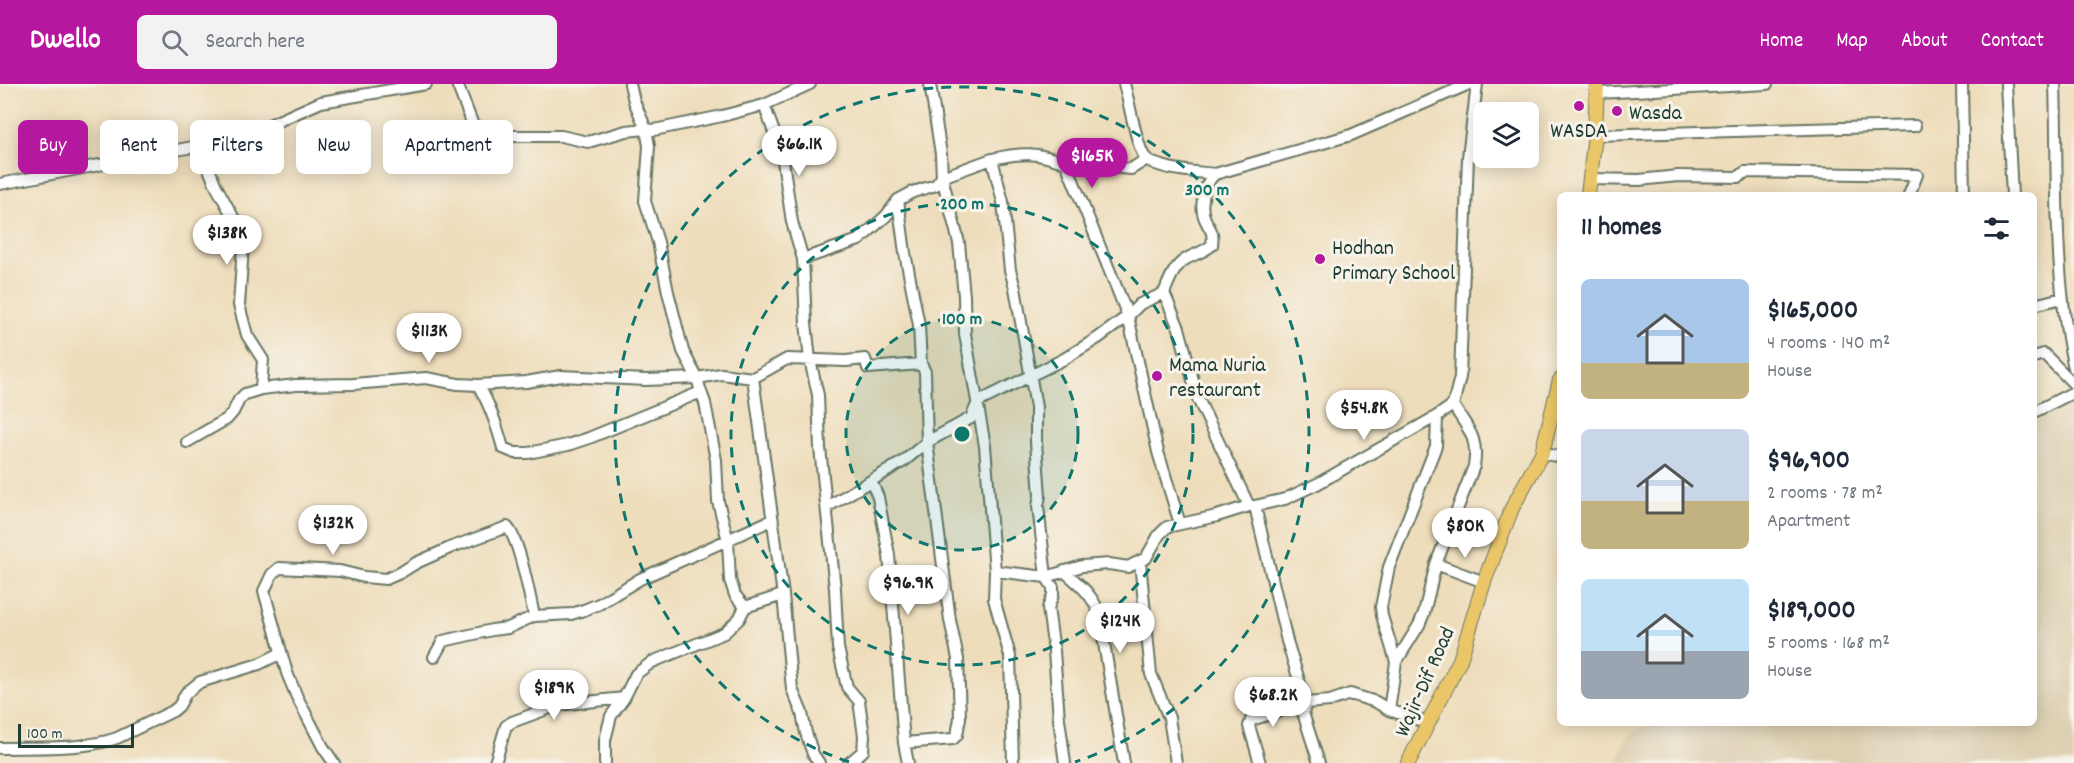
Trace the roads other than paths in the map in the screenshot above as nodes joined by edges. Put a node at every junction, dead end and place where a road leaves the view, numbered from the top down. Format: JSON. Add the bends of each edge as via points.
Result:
{"nodes":[{"id":1,"x":426,"y":84,"type":"edge"},
{"id":2,"x":457,"y":84,"type":"edge"},
{"id":3,"x":630,"y":84,"type":"edge"},
{"id":4,"x":810,"y":84,"type":"edge"},
{"id":5,"x":930,"y":84,"type":"edge"},
{"id":6,"x":1124,"y":84,"type":"edge"},
{"id":7,"x":1469,"y":84,"type":"edge"},
{"id":8,"x":1477,"y":84,"type":"edge"},
{"id":9,"x":1767,"y":84,"type":"edge"},
{"id":10,"x":1962,"y":84,"type":"edge"},
{"id":11,"x":2006,"y":84,"type":"edge"},
{"id":12,"x":2055,"y":84,"type":"edge"},
{"id":13,"x":1597,"y":89,"type":"edge"},
{"id":14,"x":764,"y":105,"type":"junction"},
{"id":15,"x":280,"y":120,"type":"edge"},
{"id":16,"x":1915,"y":126,"type":"dead end"},
{"id":17,"x":645,"y":129,"type":"junction"},
{"id":18,"x":1595,"y":135,"type":"junction"},
{"id":19,"x":190,"y":147,"type":"edge"},
{"id":20,"x":992,"y":159,"type":"junction"},
{"id":21,"x":1147,"y":159,"type":"junction"},
{"id":22,"x":1066,"y":163,"type":"junction"},
{"id":23,"x":211,"y":174,"type":"edge"},
{"id":24,"x":1215,"y":174,"type":"junction"},
{"id":25,"x":942,"y":177,"type":"junction"},
{"id":26,"x":1590,"y":180,"type":"junction"},
{"id":27,"x":0,"y":184,"type":"edge"},
{"id":28,"x":1588,"y":192,"type":"edge"},
{"id":29,"x":1910,"y":192,"type":"edge"},
{"id":30,"x":1964,"y":192,"type":"edge"},
{"id":31,"x":2012,"y":192,"type":"edge"},
{"id":32,"x":898,"y":200,"type":"junction"},
{"id":33,"x":803,"y":259,"type":"junction"},
{"id":34,"x":1164,"y":293,"type":"junction"},
{"id":35,"x":2062,"y":298,"type":"junction"},
{"id":36,"x":2037,"y":304,"type":"edge"},
{"id":37,"x":1128,"y":316,"type":"junction"},
{"id":38,"x":2037,"y":356,"type":"edge"},
{"id":39,"x":810,"y":360,"type":"junction"},
{"id":40,"x":921,"y":364,"type":"junction"},
{"id":41,"x":2074,"y":368,"type":"edge"},
{"id":42,"x":1030,"y":374,"type":"junction"},
{"id":43,"x":697,"y":378,"type":"junction"},
{"id":44,"x":753,"y":378,"type":"junction"},
{"id":45,"x":2074,"y":384,"type":"edge"},
{"id":46,"x":478,"y":385,"type":"junction"},
{"id":47,"x":261,"y":388,"type":"junction"},
{"id":48,"x":701,"y":392,"type":"junction"},
{"id":49,"x":1557,"y":392,"type":"edge"},
{"id":50,"x":2074,"y":392,"type":"edge"},
{"id":51,"x":978,"y":402,"type":"junction"},
{"id":52,"x":1452,"y":405,"type":"junction"},
{"id":53,"x":2037,"y":410,"type":"edge"},
{"id":54,"x":1437,"y":416,"type":"junction"},
{"id":55,"x":187,"y":442,"type":"dead end"},
{"id":56,"x":927,"y":442,"type":"junction"},
{"id":57,"x":1542,"y":453,"type":"junction"},
{"id":58,"x":1557,"y":456,"type":"edge"},
{"id":59,"x":871,"y":481,"type":"junction"},
{"id":60,"x":1252,"y":506,"type":"junction"},
{"id":61,"x":826,"y":507,"type":"junction"},
{"id":62,"x":772,"y":520,"type":"junction"},
{"id":63,"x":1180,"y":524,"type":"junction"},
{"id":64,"x":728,"y":541,"type":"junction"},
{"id":65,"x":1140,"y":562,"type":"junction"},
{"id":66,"x":1436,"y":564,"type":"junction"},
{"id":67,"x":995,"y":571,"type":"junction"},
{"id":68,"x":1064,"y":571,"type":"junction"},
{"id":69,"x":1046,"y":577,"type":"junction"},
{"id":70,"x":1484,"y":582,"type":"junction"},
{"id":71,"x":783,"y":595,"type":"junction"},
{"id":72,"x":745,"y":607,"type":"junction"},
{"id":73,"x":534,"y":616,"type":"junction"},
{"id":74,"x":280,"y":653,"type":"junction"},
{"id":75,"x":434,"y":657,"type":"dead end"},
{"id":76,"x":1396,"y":662,"type":"junction"},
{"id":77,"x":624,"y":698,"type":"junction"},
{"id":78,"x":1306,"y":703,"type":"junction"},
{"id":79,"x":1389,"y":710,"type":"junction"},
{"id":80,"x":1428,"y":723,"type":"junction"},
{"id":81,"x":904,"y":743,"type":"junction"},
{"id":82,"x":0,"y":748,"type":"edge"},
{"id":83,"x":334,"y":763,"type":"edge"},
{"id":84,"x":495,"y":763,"type":"edge"},
{"id":85,"x":605,"y":763,"type":"edge"},
{"id":86,"x":819,"y":763,"type":"edge"},
{"id":87,"x":849,"y":763,"type":"edge"},
{"id":88,"x":908,"y":763,"type":"edge"},
{"id":89,"x":1013,"y":763,"type":"edge"},
{"id":90,"x":1065,"y":763,"type":"edge"},
{"id":91,"x":1124,"y":763,"type":"edge"},
{"id":92,"x":1176,"y":763,"type":"edge"},
{"id":93,"x":1260,"y":763,"type":"edge"},
{"id":94,"x":1319,"y":763,"type":"edge"},
{"id":95,"x":1408,"y":763,"type":"edge"}],
"edges":[{"from":1,"to":15,"type":"street","via":[[321,102]]},
{"from":2,"to":17,"type":"street","via":[[473,125],[505,136],[561,136],[588,142]]},
{"from":3,"to":17,"type":"street"},
{"from":4,"to":14,"type":"street"},
{"from":5,"to":25,"type":"street"},
{"from":6,"to":21,"type":"street"},
{"from":7,"to":24,"type":"street","via":[[1351,135]]},
{"from":8,"to":52,"type":"street","via":[[1468,157],[1460,378]]},
{"from":9,"to":13,"type":"street"},
{"from":10,"to":30,"type":"street"},
{"from":11,"to":31,"type":"street"},
{"from":12,"to":35,"type":"street"},
{"from":13,"to":18,"type":"main road"},
{"from":14,"to":17,"type":"street","via":[[702,121]]},
{"from":14,"to":33,"type":"street","via":[[782,154],[792,222]]},
{"from":16,"to":18,"type":"street"},
{"from":17,"to":43,"type":"street","via":[[649,146],[645,201],[683,351]]},
{"from":18,"to":26,"type":"main road"},
{"from":19,"to":27,"type":"street"},
{"from":20,"to":22,"type":"street","via":[[1029,153]]},
{"from":20,"to":25,"type":"street"},
{"from":20,"to":42,"type":"street","via":[[1003,201],[1010,270]]},
{"from":21,"to":22,"type":"street","via":[[1131,169]]},
{"from":21,"to":24,"type":"street","via":[[1157,165]]},
{"from":22,"to":37,"type":"street"},
{"from":23,"to":47,"type":"street","via":[[238,226],[243,247],[239,305],[247,335],[263,360]]},
{"from":24,"to":34,"type":"street","via":[[1207,183],[1203,203],[1204,218],[1214,234],[1212,245],[1184,260]]},
{"from":25,"to":32,"type":"street","via":[[936,185]]},
{"from":25,"to":51,"type":"street","via":[[959,243],[965,334]]},
{"from":26,"to":28,"type":"main road"},
{"from":26,"to":29,"type":"street","via":[[1739,177],[1745,172],[1917,175]]},
{"from":32,"to":33,"type":"street","via":[[859,240]]},
{"from":32,"to":40,"type":"street","via":[[919,325]]},
{"from":33,"to":39,"type":"street"},
{"from":34,"to":37,"type":"street","via":[[1140,304]]},
{"from":34,"to":60,"type":"street","via":[[1179,328],[1198,399]]},
{"from":35,"to":36,"type":"street"},
{"from":35,"to":41,"type":"street"},
{"from":37,"to":42,"type":"street","via":[[1064,359]]},
{"from":37,"to":63,"type":"street","via":[[1158,452]]},
{"from":38,"to":45,"type":"street","via":[[2044,354]]},
{"from":39,"to":40,"type":"street","via":[[865,359],[868,368]]},
{"from":39,"to":44,"type":"street","via":[[787,359]]},
{"from":39,"to":61,"type":"street","via":[[818,395]]},
{"from":40,"to":56,"type":"street","via":[[925,372]]},
{"from":42,"to":51,"type":"street"},
{"from":42,"to":69,"type":"street","via":[[1036,407],[1041,496],[1038,506]]},
{"from":43,"to":44,"type":"street","via":[[721,374]]},
{"from":43,"to":46,"type":"street","via":[[561,376]]},
{"from":43,"to":48,"type":"street"},
{"from":44,"to":62,"type":"street"},
{"from":46,"to":47,"type":"street","via":[[426,378]]},
{"from":46,"to":48,"type":"street","via":[[503,448],[514,453],[589,438]]},
{"from":47,"to":55,"type":"street","via":[[245,394],[227,419]]},
{"from":48,"to":64,"type":"street"},
{"from":49,"to":57,"type":"main road","name":"Wajir-Dif Road"},
{"from":50,"to":53,"type":"street"},
{"from":51,"to":56,"type":"street","via":[[971,418]]},
{"from":51,"to":67,"type":"street","via":[[986,446]]},
{"from":52,"to":54,"type":"street"},
{"from":52,"to":66,"type":"street","via":[[1477,450]]},
{"from":54,"to":60,"type":"street","via":[[1317,484],[1285,498]]},
{"from":54,"to":76,"type":"street","via":[[1436,446],[1389,567],[1381,607]]},
{"from":56,"to":59,"type":"street"},
{"from":56,"to":81,"type":"street","via":[[958,659],[960,718],[953,739]]},
{"from":57,"to":58,"type":"street"},
{"from":57,"to":70,"type":"main road","name":"Wajir-Dif Road","via":[[1512,508]]},
{"from":59,"to":61,"type":"street"},
{"from":59,"to":81,"type":"street","via":[[878,497],[889,555]]},
{"from":60,"to":63,"type":"street"},
{"from":60,"to":78,"type":"street"},
{"from":61,"to":87,"type":"street","via":[[837,648],[848,687],[859,701],[864,736],[863,751]]},
{"from":62,"to":64,"type":"street"},
{"from":62,"to":71,"type":"street"},
{"from":63,"to":65,"type":"street","via":[[1167,527]]},
{"from":64,"to":72,"type":"street","via":[[730,580]]},
{"from":64,"to":73,"type":"street","via":[[640,579],[584,610]]},
{"from":65,"to":68,"type":"street","via":[[1128,567],[1109,564]]},
{"from":65,"to":92,"type":"street","via":[[1151,674],[1169,718]]},
{"from":66,"to":70,"type":"street"},
{"from":66,"to":76,"type":"street","via":[[1424,613]]},
{"from":67,"to":69,"type":"street"},
{"from":67,"to":89,"type":"street","via":[[994,599],[1010,656]]},
{"from":68,"to":69,"type":"street"},
{"from":68,"to":91,"type":"street","via":[[1094,600],[1099,613]]},
{"from":69,"to":90,"type":"street","via":[[1053,587],[1048,608]]},
{"from":70,"to":80,"type":"main road","name":"Wajir-Dif Road","via":[[1460,660]]},
{"from":71,"to":72,"type":"street"},
{"from":71,"to":86,"type":"street","via":[[792,689]]},
{"from":72,"to":77,"type":"street","via":[[724,633],[641,669]]},
{"from":73,"to":74,"type":"street","via":[[512,533],[504,526],[386,579],[340,571],[279,568],[264,591]]},
{"from":73,"to":75,"type":"street","via":[[508,628],[443,641]]},
{"from":74,"to":82,"type":"street","via":[[259,664],[200,682],[191,687],[173,711],[117,738],[66,746]]},
{"from":74,"to":83,"type":"street","via":[[297,697]]},
{"from":76,"to":79,"type":"street"},
{"from":77,"to":84,"type":"street","via":[[558,705],[512,722],[506,726]]},
{"from":77,"to":85,"type":"street","via":[[611,716]]},
{"from":78,"to":79,"type":"street","via":[[1350,694]]},
{"from":78,"to":93,"type":"street","via":[[1251,720]]},
{"from":78,"to":94,"type":"street","via":[[1303,713]]},
{"from":79,"to":80,"type":"street"},
{"from":80,"to":95,"type":"main road","name":"Wajir-Dif Road"},
{"from":81,"to":88,"type":"street"}]}
